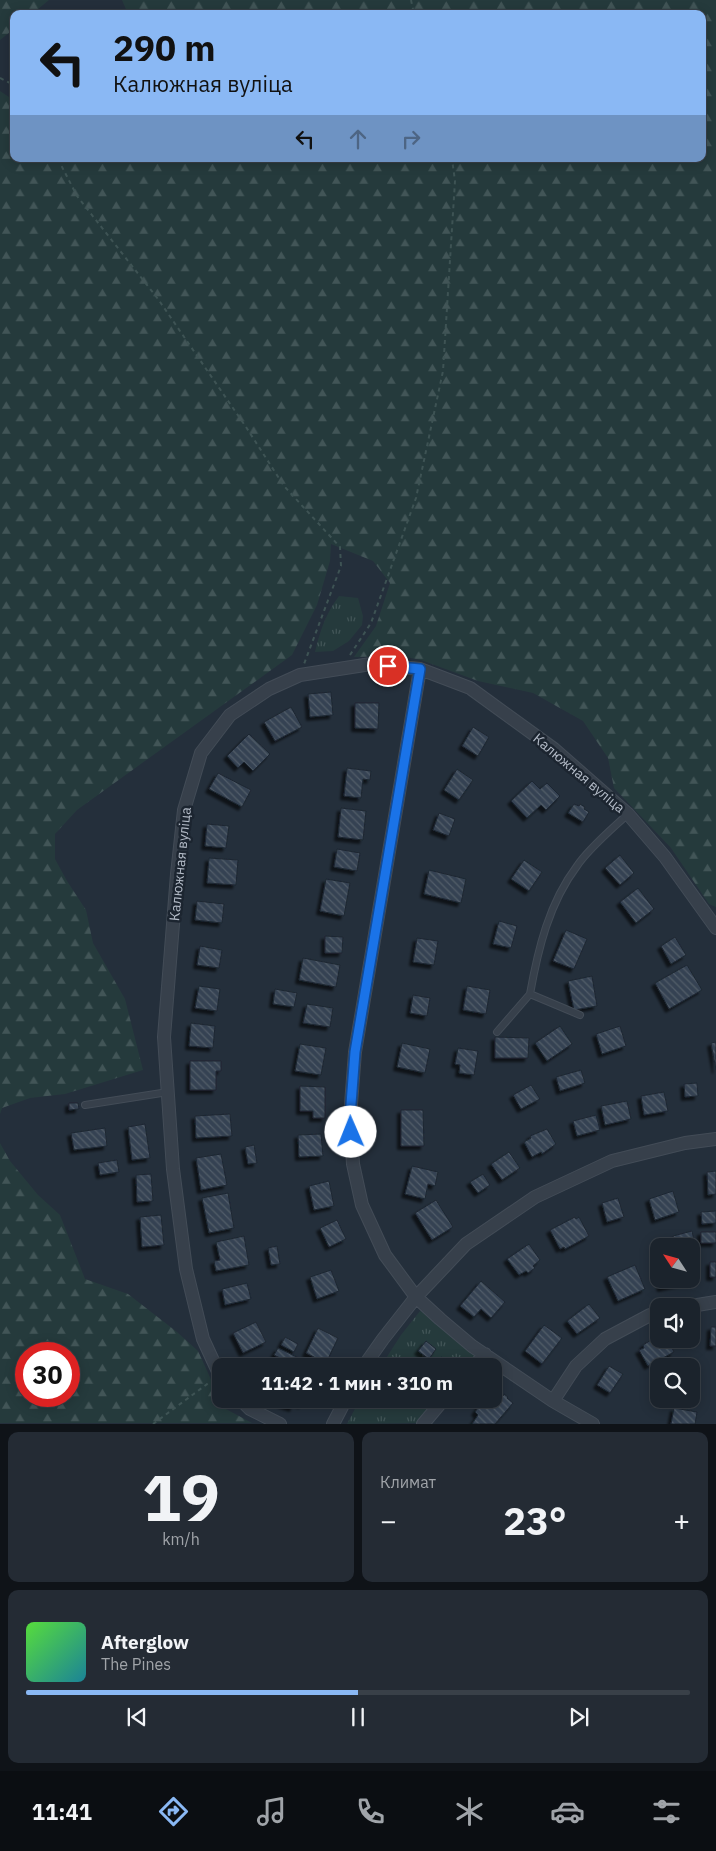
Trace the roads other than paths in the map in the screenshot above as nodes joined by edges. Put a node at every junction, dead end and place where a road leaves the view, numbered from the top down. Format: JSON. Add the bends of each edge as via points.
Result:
{"nodes":[{"id":1,"x":420,"y":669,"type":"junction"},
{"id":2,"x":628,"y":814,"type":"junction"},
{"id":3,"x":716,"y":928,"type":"edge"},
{"id":4,"x":530,"y":994,"type":"junction"},
{"id":5,"x":580,"y":1016,"type":"dead end"},
{"id":6,"x":497,"y":1032,"type":"dead end"},
{"id":7,"x":168,"y":1092,"type":"junction"},
{"id":8,"x":85,"y":1105,"type":"dead end"},
{"id":9,"x":716,"y":1139,"type":"edge"},
{"id":10,"x":416,"y":1297,"type":"junction"},
{"id":11,"x":716,"y":1302,"type":"edge"},
{"id":12,"x":700,"y":1305,"type":"edge"},
{"id":13,"x":650,"y":1315,"type":"edge"},
{"id":14,"x":485,"y":1354,"type":"junction"},
{"id":15,"x":369,"y":1358,"type":"edge"},
{"id":16,"x":481,"y":1358,"type":"edge"},
{"id":17,"x":212,"y":1359,"type":"edge"},
{"id":18,"x":553,"y":1401,"type":"junction"},
{"id":19,"x":249,"y":1408,"type":"edge"},
{"id":20,"x":341,"y":1408,"type":"edge"},
{"id":21,"x":436,"y":1408,"type":"edge"},
{"id":22,"x":280,"y":1424,"type":"edge"},
{"id":23,"x":333,"y":1424,"type":"edge"},
{"id":24,"x":422,"y":1424,"type":"edge"},
{"id":25,"x":594,"y":1424,"type":"edge"}],
"edges":[{"from":1,"to":2,"type":"street","name":"Калюжная вуліца","via":[[470,688],[554,749]]},
{"from":1,"to":7,"type":"street","name":"Калюжная вуліца","via":[[371,664],[300,675],[268,689],[230,715],[200,753],[184,810],[177,874],[164,1037]]},
{"from":1,"to":10,"type":"street","via":[[355,1052],[350,1117],[353,1164],[362,1204],[385,1255]]},
{"from":2,"to":3,"type":"street","name":"Калюжная вуліца","via":[[665,857]]},
{"from":2,"to":4,"type":"lane","via":[[577,865],[555,902],[539,947]]},
{"from":4,"to":5,"type":"lane"},
{"from":4,"to":6,"type":"lane"},
{"from":7,"to":8,"type":"lane"},
{"from":7,"to":17,"type":"street","name":"Калюжная вуліца","via":[[173,1169],[186,1269],[203,1339]]},
{"from":9,"to":10,"type":"street","via":[[685,1143],[612,1161],[535,1197],[466,1244]]},
{"from":10,"to":14,"type":"street"},
{"from":10,"to":15,"type":"street"},
{"from":11,"to":12,"type":"street"},
{"from":13,"to":18,"type":"street","via":[[605,1339],[576,1366]]},
{"from":14,"to":16,"type":"street"},
{"from":14,"to":18,"type":"street"},
{"from":18,"to":25,"type":"street"},
{"from":19,"to":22,"type":"street"},
{"from":20,"to":23,"type":"street"},
{"from":21,"to":24,"type":"street"}]}
